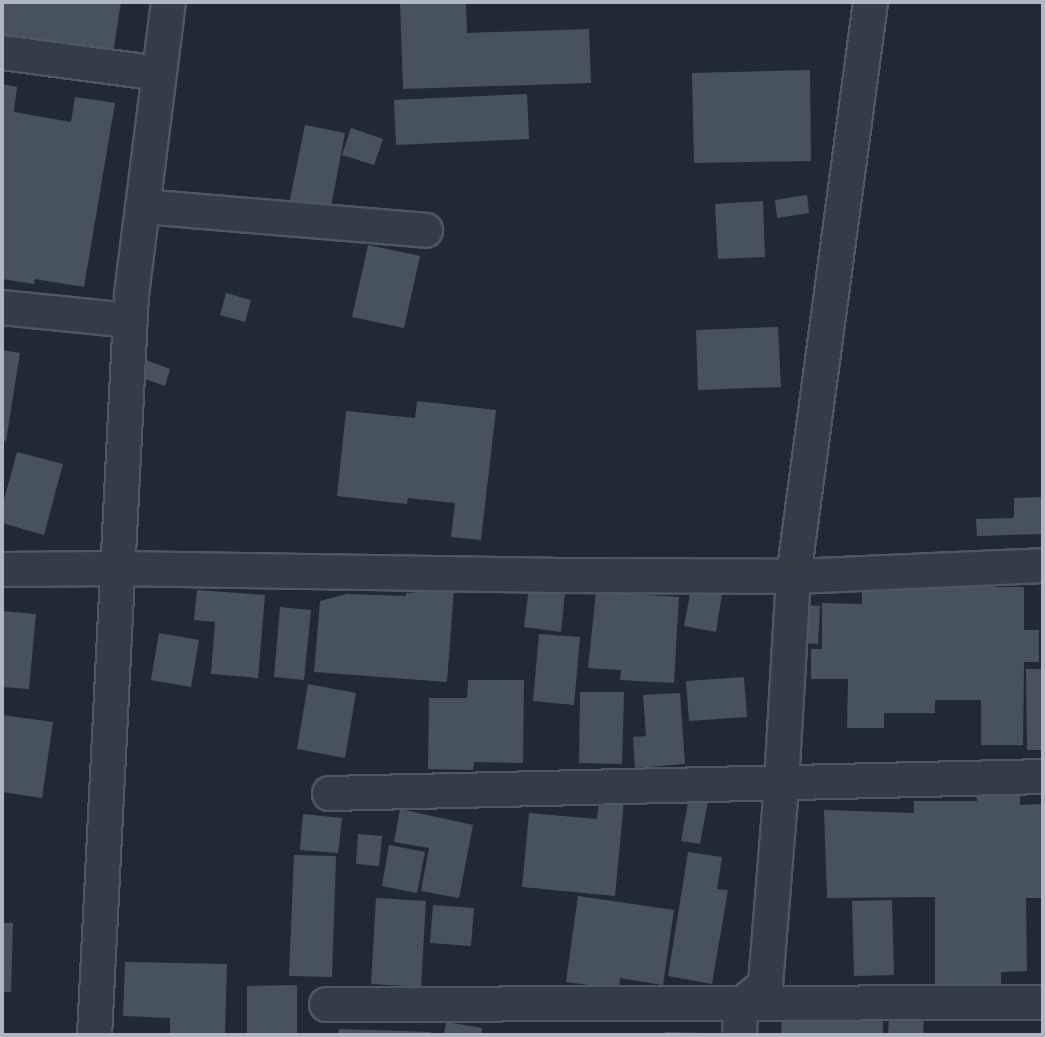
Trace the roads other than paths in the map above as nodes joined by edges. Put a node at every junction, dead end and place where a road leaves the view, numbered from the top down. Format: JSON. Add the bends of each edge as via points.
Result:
{"nodes":[{"id":1,"x":168,"y":2,"type":"edge"},
{"id":2,"x":870,"y":2,"type":"edge"},
{"id":3,"x":2,"y":51,"type":"edge"},
{"id":4,"x":159,"y":73,"type":"junction"},
{"id":5,"x":142,"y":206,"type":"junction"},
{"id":6,"x":425,"y":230,"type":"dead end"},
{"id":7,"x":2,"y":307,"type":"edge"},
{"id":8,"x":129,"y":320,"type":"junction"},
{"id":9,"x":1043,"y":565,"type":"edge"},
{"id":10,"x":116,"y":568,"type":"junction"},
{"id":11,"x":2,"y":569,"type":"edge"},
{"id":12,"x":793,"y":576,"type":"junction"},
{"id":13,"x":1043,"y":758,"type":"edge"},
{"id":14,"x":793,"y":775,"type":"junction"},
{"id":15,"x":1043,"y":776,"type":"edge"},
{"id":16,"x":329,"y":793,"type":"dead end"},
{"id":17,"x":1043,"y":979,"type":"edge"},
{"id":18,"x":1043,"y":1002,"type":"edge"},
{"id":19,"x":326,"y":1004,"type":"dead end"},
{"id":20,"x":748,"y":1008,"type":"edge"},
{"id":21,"x":94,"y":1035,"type":"edge"}],
"edges":[{"from":1,"to":4,"type":"street"},
{"from":2,"to":12,"type":"street"},
{"from":3,"to":4,"type":"street"},
{"from":4,"to":5,"type":"street"},
{"from":5,"to":6,"type":"street"},
{"from":5,"to":8,"type":"street"},
{"from":7,"to":8,"type":"street"},
{"from":8,"to":10,"type":"street"},
{"from":9,"to":12,"type":"street"},
{"from":10,"to":11,"type":"street"},
{"from":10,"to":12,"type":"street"},
{"from":10,"to":21,"type":"street"},
{"from":12,"to":14,"type":"street"},
{"from":13,"to":14,"type":"street"},
{"from":14,"to":15,"type":"street"},
{"from":14,"to":16,"type":"street"},
{"from":14,"to":20,"type":"street"},
{"from":17,"to":20,"type":"street"},
{"from":18,"to":20,"type":"street"},
{"from":19,"to":20,"type":"street"}]}
